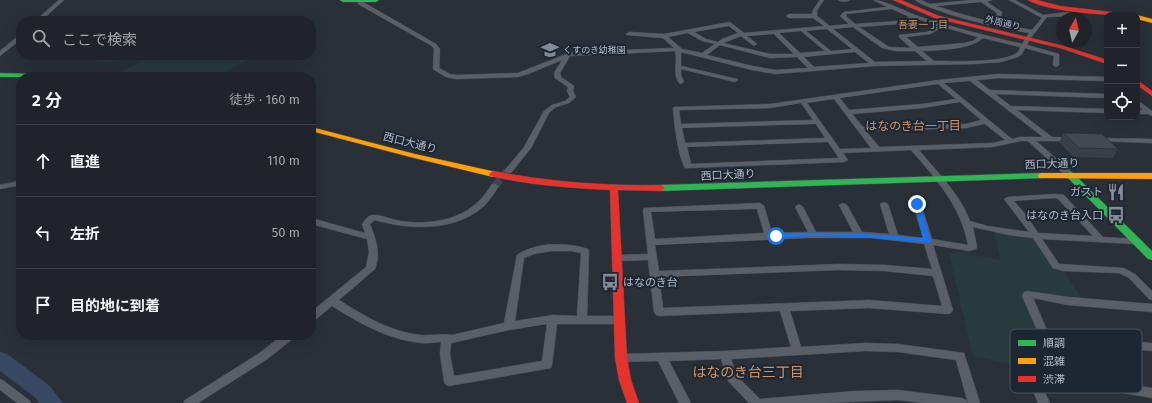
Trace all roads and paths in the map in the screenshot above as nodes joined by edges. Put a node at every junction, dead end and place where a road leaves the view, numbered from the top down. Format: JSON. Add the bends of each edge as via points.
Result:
{"nodes":[{"id":1,"x":62,"y":0,"type":"edge"},
{"id":2,"x":343,"y":0,"type":"edge"},
{"id":3,"x":361,"y":0,"type":"edge"},
{"id":4,"x":376,"y":0,"type":"edge"},
{"id":5,"x":822,"y":0,"type":"edge"},
{"id":6,"x":840,"y":0,"type":"edge"},
{"id":7,"x":848,"y":0,"type":"edge"},
{"id":8,"x":875,"y":0,"type":"edge"},
{"id":9,"x":917,"y":0,"type":"edge"},
{"id":10,"x":981,"y":0,"type":"edge"},
{"id":11,"x":990,"y":0,"type":"edge"},
{"id":12,"x":1011,"y":0,"type":"edge"},
{"id":13,"x":1031,"y":0,"type":"edge"},
{"id":14,"x":894,"y":4,"type":"edge"},
{"id":15,"x":928,"y":5,"type":"junction"},
{"id":16,"x":1104,"y":13,"type":"edge"},
{"id":17,"x":1056,"y":15,"type":"edge"},
{"id":18,"x":44,"y":16,"type":"edge"},
{"id":19,"x":789,"y":16,"type":"dead end"},
{"id":20,"x":814,"y":16,"type":"junction"},
{"id":21,"x":1044,"y":16,"type":"junction"},
{"id":22,"x":914,"y":17,"type":"junction"},
{"id":23,"x":1140,"y":18,"type":"edge"},
{"id":24,"x":1152,"y":21,"type":"edge"},
{"id":25,"x":855,"y":25,"type":"junction"},
{"id":26,"x":997,"y":25,"type":"junction"},
{"id":27,"x":942,"y":26,"type":"junction"},
{"id":28,"x":829,"y":28,"type":"junction"},
{"id":29,"x":802,"y":30,"type":"junction"},
{"id":30,"x":688,"y":31,"type":"junction"},
{"id":31,"x":775,"y":32,"type":"junction"},
{"id":32,"x":629,"y":34,"type":"dead end"},
{"id":33,"x":742,"y":34,"type":"junction"},
{"id":34,"x":664,"y":36,"type":"junction"},
{"id":35,"x":982,"y":36,"type":"junction"},
{"id":36,"x":1028,"y":39,"type":"junction"},
{"id":37,"x":16,"y":40,"type":"edge"},
{"id":38,"x":720,"y":44,"type":"junction"},
{"id":39,"x":754,"y":44,"type":"dead end"},
{"id":40,"x":677,"y":49,"type":"junction"},
{"id":41,"x":917,"y":49,"type":"junction"},
{"id":42,"x":857,"y":50,"type":"junction"},
{"id":43,"x":830,"y":52,"type":"junction"},
{"id":44,"x":0,"y":54,"type":"edge"},
{"id":45,"x":568,"y":55,"type":"junction"},
{"id":46,"x":703,"y":55,"type":"junction"},
{"id":47,"x":800,"y":55,"type":"junction"},
{"id":48,"x":1104,"y":61,"type":"edge"},
{"id":49,"x":933,"y":62,"type":"junction"},
{"id":50,"x":874,"y":64,"type":"junction"},
{"id":51,"x":1056,"y":65,"type":"dead end"},
{"id":52,"x":679,"y":67,"type":"junction"},
{"id":53,"x":813,"y":69,"type":"junction"},
{"id":54,"x":737,"y":74,"type":"junction"},
{"id":55,"x":0,"y":75,"type":"edge"},
{"id":56,"x":16,"y":75,"type":"edge"},
{"id":57,"x":970,"y":78,"type":"junction"},
{"id":58,"x":1104,"y":79,"type":"edge"},
{"id":59,"x":681,"y":82,"type":"dead end"},
{"id":60,"x":939,"y":82,"type":"junction"},
{"id":61,"x":1140,"y":84,"type":"edge"},
{"id":62,"x":988,"y":92,"type":"junction"},
{"id":63,"x":1152,"y":94,"type":"edge"},
{"id":64,"x":1104,"y":96,"type":"edge"},
{"id":65,"x":836,"y":97,"type":"junction"},
{"id":66,"x":962,"y":100,"type":"junction"},
{"id":67,"x":804,"y":101,"type":"junction"},
{"id":68,"x":1140,"y":103,"type":"edge"},
{"id":69,"x":1140,"y":105,"type":"edge"},
{"id":70,"x":1152,"y":105,"type":"edge"},
{"id":71,"x":1009,"y":108,"type":"junction"},
{"id":72,"x":1104,"y":111,"type":"edge"},
{"id":73,"x":849,"y":112,"type":"junction"},
{"id":74,"x":1140,"y":112,"type":"edge"},
{"id":75,"x":1151,"y":113,"type":"edge"},
{"id":76,"x":988,"y":121,"type":"junction"},
{"id":77,"x":818,"y":122,"type":"junction"},
{"id":78,"x":678,"y":126,"type":"junction"},
{"id":79,"x":862,"y":129,"type":"junction"},
{"id":80,"x":316,"y":130,"type":"edge"},
{"id":81,"x":1049,"y":138,"type":"junction"},
{"id":82,"x":1030,"y":139,"type":"junction"},
{"id":83,"x":1076,"y":139,"type":"edge"},
{"id":84,"x":1090,"y":139,"type":"edge"},
{"id":85,"x":831,"y":140,"type":"junction"},
{"id":86,"x":1010,"y":141,"type":"junction"},
{"id":87,"x":1152,"y":141,"type":"edge"},
{"id":88,"x":682,"y":145,"type":"junction"},
{"id":89,"x":913,"y":148,"type":"junction"},
{"id":90,"x":877,"y":150,"type":"junction"},
{"id":91,"x":839,"y":151,"type":"junction"},
{"id":92,"x":508,"y":171,"type":"tunnel mouth"},
{"id":93,"x":1070,"y":175,"type":"junction"},
{"id":94,"x":1152,"y":176,"type":"edge"},
{"id":95,"x":939,"y":179,"type":"junction"},
{"id":96,"x":16,"y":184,"type":"edge"},
{"id":97,"x":0,"y":186,"type":"edge"},
{"id":98,"x":495,"y":186,"type":"tunnel mouth"},
{"id":99,"x":614,"y":188,"type":"junction"},
{"id":100,"x":843,"y":204,"type":"dead end"},
{"id":101,"x":884,"y":204,"type":"dead end"},
{"id":102,"x":917,"y":204,"type":"dead end"},
{"id":103,"x":799,"y":207,"type":"dead end"},
{"id":104,"x":316,"y":221,"type":"edge"},
{"id":105,"x":967,"y":223,"type":"junction"},
{"id":106,"x":812,"y":234,"type":"junction"},
{"id":107,"x":859,"y":235,"type":"junction"},
{"id":108,"x":1034,"y":235,"type":"junction"},
{"id":109,"x":769,"y":236,"type":"junction"},
{"id":110,"x":370,"y":237,"type":"junction"},
{"id":111,"x":894,"y":237,"type":"junction"},
{"id":112,"x":1100,"y":239,"type":"junction"},
{"id":113,"x":1135,"y":240,"type":"junction"},
{"id":114,"x":927,"y":241,"type":"junction"},
{"id":115,"x":651,"y":242,"type":"junction"},
{"id":116,"x":652,"y":257,"type":"junction"},
{"id":117,"x":1152,"y":257,"type":"edge"},
{"id":118,"x":617,"y":258,"type":"junction"},
{"id":119,"x":937,"y":273,"type":"junction"},
{"id":120,"x":655,"y":274,"type":"junction"},
{"id":121,"x":1152,"y":297,"type":"edge"},
{"id":122,"x":332,"y":301,"type":"junction"},
{"id":123,"x":784,"y":307,"type":"junction"},
{"id":124,"x":1152,"y":308,"type":"edge"},
{"id":125,"x":316,"y":314,"type":"edge"},
{"id":126,"x":553,"y":319,"type":"junction"},
{"id":127,"x":582,"y":319,"type":"junction"},
{"id":128,"x":619,"y":320,"type":"junction"},
{"id":129,"x":509,"y":326,"type":"junction"},
{"id":130,"x":1042,"y":329,"type":"edge"},
{"id":131,"x":446,"y":338,"type":"junction"},
{"id":132,"x":284,"y":340,"type":"edge"},
{"id":133,"x":1142,"y":346,"type":"edge"},
{"id":134,"x":1152,"y":347,"type":"edge"},
{"id":135,"x":797,"y":350,"type":"junction"},
{"id":136,"x":725,"y":355,"type":"junction"},
{"id":137,"x":661,"y":357,"type":"junction"},
{"id":138,"x":621,"y":358,"type":"junction"},
{"id":139,"x":0,"y":384,"type":"edge"},
{"id":140,"x":1142,"y":391,"type":"edge"},
{"id":141,"x":1039,"y":393,"type":"edge"},
{"id":142,"x":1152,"y":393,"type":"edge"},
{"id":143,"x":25,"y":403,"type":"edge"},
{"id":144,"x":189,"y":403,"type":"edge"},
{"id":145,"x":633,"y":403,"type":"edge"},
{"id":146,"x":685,"y":403,"type":"edge"},
{"id":147,"x":756,"y":403,"type":"edge"},
{"id":148,"x":763,"y":403,"type":"edge"},
{"id":149,"x":962,"y":403,"type":"edge"},
{"id":150,"x":974,"y":403,"type":"edge"},
{"id":151,"x":1044,"y":403,"type":"edge"}],
"edges":[{"from":1,"to":18,"type":"street"},
{"from":2,"to":3,"type":"street"},
{"from":3,"to":4,"type":"street"},
{"from":3,"to":45,"type":"street","via":[[360,3],[434,45],[437,49],[436,69],[448,76],[465,78],[518,75]]},
{"from":5,"to":20,"type":"street"},
{"from":6,"to":7,"type":"street"},
{"from":8,"to":14,"type":"street"},
{"from":9,"to":15,"type":"street"},
{"from":10,"to":11,"type":"street"},
{"from":10,"to":15,"type":"street"},
{"from":10,"to":26,"type":"street","via":[[1000,12]]},
{"from":12,"to":21,"type":"street"},
{"from":13,"to":16,"type":"street","via":[[1060,8]]},
{"from":14,"to":22,"type":"street"},
{"from":14,"to":25,"type":"street","via":[[844,13],[844,17]]},
{"from":14,"to":36,"type":"street","name":"外周通り"},
{"from":15,"to":26,"type":"street"},
{"from":17,"to":21,"type":"street"},
{"from":19,"to":20,"type":"street"},
{"from":20,"to":28,"type":"street"},
{"from":21,"to":36,"type":"street"},
{"from":22,"to":25,"type":"street","via":[[899,22]]},
{"from":22,"to":27,"type":"street"},
{"from":23,"to":24,"type":"street"},
{"from":25,"to":28,"type":"street"},
{"from":25,"to":41,"type":"street","via":[[889,48]]},
{"from":26,"to":36,"type":"street"},
{"from":27,"to":35,"type":"street"},
{"from":27,"to":41,"type":"street","via":[[928,33],[901,36]]},
{"from":28,"to":29,"type":"street"},
{"from":28,"to":42,"type":"street"},
{"from":29,"to":31,"type":"street"},
{"from":29,"to":43,"type":"street"},
{"from":30,"to":33,"type":"street","via":[[730,24]]},
{"from":30,"to":34,"type":"street"},
{"from":30,"to":38,"type":"street"},
{"from":31,"to":33,"type":"street"},
{"from":31,"to":47,"type":"street"},
{"from":32,"to":34,"type":"street"},
{"from":33,"to":38,"type":"street","via":[[730,37]]},
{"from":33,"to":39,"type":"street"},
{"from":34,"to":40,"type":"street"},
{"from":35,"to":36,"type":"street"},
{"from":35,"to":41,"type":"street","via":[[964,45]]},
{"from":36,"to":48,"type":"street","name":"外周通り","via":[[1074,50]]},
{"from":36,"to":49,"type":"street","via":[[1020,53],[1009,58],[974,62]]},
{"from":36,"to":51,"type":"street","via":[[1056,54]]},
{"from":37,"to":44,"type":"street"},
{"from":38,"to":46,"type":"street"},
{"from":38,"to":47,"type":"street","via":[[765,55]]},
{"from":40,"to":45,"type":"street"},
{"from":40,"to":46,"type":"street"},
{"from":40,"to":52,"type":"street","via":[[680,54]]},
{"from":41,"to":49,"type":"street"},
{"from":42,"to":43,"type":"street"},
{"from":42,"to":50,"type":"street"},
{"from":43,"to":47,"type":"street"},
{"from":45,"to":92,"type":"street","via":[[557,74],[558,78],[571,86],[573,97],[546,112],[527,148]]},
{"from":46,"to":54,"type":"street"},
{"from":47,"to":53,"type":"street"},
{"from":49,"to":50,"type":"street"},
{"from":50,"to":53,"type":"street"},
{"from":52,"to":54,"type":"street"},
{"from":52,"to":59,"type":"street","via":[[678,77]]},
{"from":53,"to":54,"type":"street"},
{"from":55,"to":56,"type":"street"},
{"from":57,"to":58,"type":"street","via":[[1024,76]]},
{"from":57,"to":60,"type":"street"},
{"from":57,"to":62,"type":"street"},
{"from":60,"to":65,"type":"street"},
{"from":60,"to":66,"type":"street"},
{"from":61,"to":63,"type":"street"},
{"from":62,"to":64,"type":"street"},
{"from":62,"to":71,"type":"street"},
{"from":65,"to":67,"type":"street"},
{"from":65,"to":73,"type":"street"},
{"from":66,"to":73,"type":"street"},
{"from":66,"to":76,"type":"street"},
{"from":67,"to":77,"type":"street"},
{"from":67,"to":78,"type":"street","via":[[770,106],[676,108]]},
{"from":68,"to":70,"type":"street"},
{"from":69,"to":75,"type":"street"},
{"from":71,"to":72,"type":"street"},
{"from":71,"to":81,"type":"street"},
{"from":73,"to":79,"type":"street"},
{"from":74,"to":75,"type":"street"},
{"from":76,"to":79,"type":"street","via":[[966,126]]},
{"from":76,"to":86,"type":"street"},
{"from":77,"to":78,"type":"street"},
{"from":77,"to":85,"type":"street"},
{"from":78,"to":88,"type":"street"},
{"from":79,"to":90,"type":"street"},
{"from":80,"to":99,"type":"street","name":"西口大通り","via":[[475,171],[544,182]]},
{"from":81,"to":82,"type":"street"},
{"from":81,"to":83,"type":"street"},
{"from":82,"to":86,"type":"street"},
{"from":82,"to":93,"type":"street"},
{"from":84,"to":87,"type":"street"},
{"from":85,"to":88,"type":"street"},
{"from":85,"to":91,"type":"street"},
{"from":86,"to":89,"type":"street","via":[[993,145]]},
{"from":88,"to":91,"type":"street","via":[[688,166],[844,160]]},
{"from":89,"to":90,"type":"street"},
{"from":89,"to":95,"type":"street"},
{"from":90,"to":91,"type":"street"},
{"from":93,"to":94,"type":"street","name":"西口大通り"},
{"from":93,"to":95,"type":"street","name":"西口大通り"},
{"from":93,"to":113,"type":"street"},
{"from":95,"to":99,"type":"street","name":"西口大通り","via":[[694,189]]},
{"from":95,"to":105,"type":"street","via":[[953,196]]},
{"from":96,"to":97,"type":"street"},
{"from":98,"to":110,"type":"street","via":[[480,205],[452,220],[404,224],[374,217],[366,224]]},
{"from":99,"to":118,"type":"street"},
{"from":100,"to":107,"type":"street"},
{"from":101,"to":111,"type":"street"},
{"from":102,"to":114,"type":"street"},
{"from":103,"to":106,"type":"street"},
{"from":104,"to":110,"type":"street"},
{"from":105,"to":108,"type":"street","via":[[1020,235]]},
{"from":105,"to":114,"type":"street","via":[[973,247]]},
{"from":106,"to":107,"type":"street"},
{"from":106,"to":109,"type":"street"},
{"from":107,"to":111,"type":"street"},
{"from":108,"to":112,"type":"street"},
{"from":108,"to":112,"type":"street","via":[[1024,218],[1008,201],[1009,198],[1061,197]]},
{"from":108,"to":121,"type":"street","via":[[1056,266],[1121,270],[1132,276]]},
{"from":109,"to":115,"type":"street"},
{"from":109,"to":115,"type":"street","via":[[760,206],[647,210]]},
{"from":110,"to":122,"type":"street","via":[[374,258],[370,269]]},
{"from":111,"to":114,"type":"street"},
{"from":112,"to":113,"type":"street"},
{"from":113,"to":117,"type":"street"},
{"from":114,"to":119,"type":"street"},
{"from":115,"to":116,"type":"street"},
{"from":116,"to":118,"type":"street"},
{"from":116,"to":120,"type":"street"},
{"from":118,"to":128,"type":"street"},
{"from":119,"to":120,"type":"street","via":[[839,267]]},
{"from":119,"to":123,"type":"street","via":[[948,310],[869,304]]},
{"from":120,"to":123,"type":"street","via":[[659,312]]},
{"from":122,"to":125,"type":"street"},
{"from":122,"to":131,"type":"street","via":[[366,322],[390,332],[424,339]]},
{"from":123,"to":135,"type":"street"},
{"from":124,"to":130,"type":"street","via":[[1068,301],[1028,294],[1026,296]]},
{"from":126,"to":127,"type":"street"},
{"from":126,"to":129,"type":"street"},
{"from":126,"to":131,"type":"street","via":[[547,365],[449,381],[445,354]]},
{"from":127,"to":128,"type":"street"},
{"from":127,"to":129,"type":"street","via":[[585,251],[542,249],[520,257]]},
{"from":128,"to":138,"type":"street"},
{"from":129,"to":131,"type":"street","via":[[452,339]]},
{"from":132,"to":144,"type":"street","via":[[262,357]]},
{"from":133,"to":134,"type":"street"},
{"from":135,"to":136,"type":"street"},
{"from":135,"to":150,"type":"street","via":[[898,348],[960,356]]},
{"from":136,"to":137,"type":"street"},
{"from":136,"to":147,"type":"street","via":[[732,378]]},
{"from":137,"to":138,"type":"street"},
{"from":137,"to":146,"type":"street"},
{"from":138,"to":145,"type":"street","via":[[624,380]]},
{"from":139,"to":143,"type":"street"},
{"from":140,"to":142,"type":"street"},
{"from":141,"to":151,"type":"street"},
{"from":148,"to":149,"type":"street","via":[[898,395]]}]}
